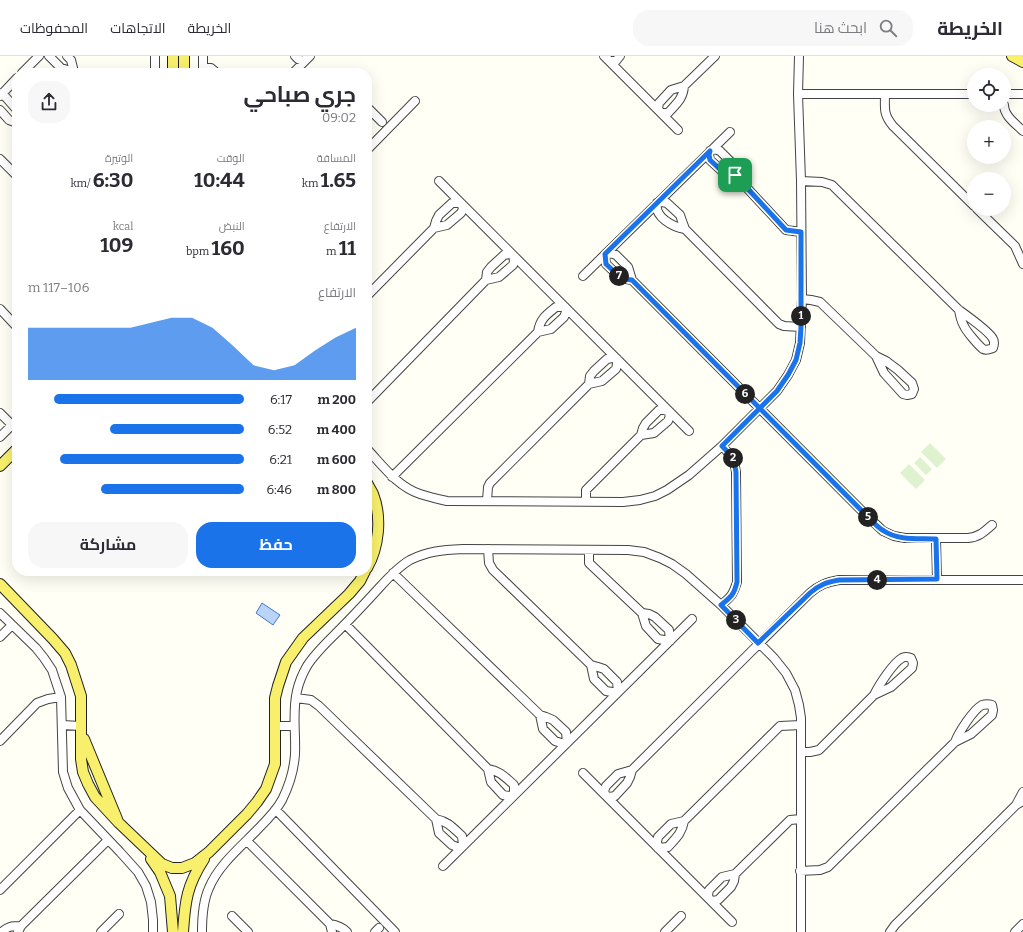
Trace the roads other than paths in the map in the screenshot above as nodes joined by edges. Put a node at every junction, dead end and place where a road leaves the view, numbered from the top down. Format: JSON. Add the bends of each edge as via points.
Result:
{"nodes":[{"id":1,"x":39,"y":56,"type":"edge"},
{"id":2,"x":49,"y":56,"type":"edge"},
{"id":3,"x":67,"y":56,"type":"edge"},
{"id":4,"x":155,"y":56,"type":"edge"},
{"id":5,"x":173,"y":56,"type":"edge"},
{"id":6,"x":184,"y":56,"type":"edge"},
{"id":7,"x":203,"y":56,"type":"edge"},
{"id":8,"x":295,"y":56,"type":"edge"},
{"id":9,"x":620,"y":56,"type":"edge"},
{"id":10,"x":715,"y":56,"type":"edge"},
{"id":11,"x":799,"y":56,"type":"edge"},
{"id":12,"x":1012,"y":56,"type":"edge"},
{"id":13,"x":308,"y":57,"type":"edge"},
{"id":14,"x":606,"y":57,"type":"edge"},
{"id":15,"x":1023,"y":62,"type":"edge"},
{"id":16,"x":27,"y":68,"type":"edge"},
{"id":17,"x":61,"y":68,"type":"edge"},
{"id":18,"x":73,"y":68,"type":"edge"},
{"id":19,"x":155,"y":68,"type":"edge"},
{"id":20,"x":173,"y":68,"type":"edge"},
{"id":21,"x":184,"y":68,"type":"edge"},
{"id":22,"x":203,"y":68,"type":"edge"},
{"id":23,"x":298,"y":68,"type":"edge"},
{"id":24,"x":12,"y":83,"type":"edge"},
{"id":25,"x":684,"y":86,"type":"junction"},
{"id":26,"x":1,"y":94,"type":"edge"},
{"id":27,"x":798,"y":94,"type":"junction"},
{"id":28,"x":884,"y":94,"type":"junction"},
{"id":29,"x":967,"y":94,"type":"edge"},
{"id":30,"x":1011,"y":94,"type":"edge"},
{"id":31,"x":1023,"y":94,"type":"edge"},
{"id":32,"x":415,"y":101,"type":"dead end"},
{"id":33,"x":12,"y":105,"type":"edge"},
{"id":34,"x":0,"y":110,"type":"edge"},
{"id":35,"x":372,"y":112,"type":"edge"},
{"id":36,"x":660,"y":112,"type":"junction"},
{"id":37,"x":1006,"y":112,"type":"edge"},
{"id":38,"x":12,"y":121,"type":"edge"},
{"id":39,"x":382,"y":122,"type":"dead end"},
{"id":40,"x":678,"y":130,"type":"dead end"},
{"id":41,"x":1023,"y":131,"type":"edge"},
{"id":42,"x":730,"y":132,"type":"dead end"},
{"id":43,"x":372,"y":145,"type":"edge"},
{"id":44,"x":710,"y":151,"type":"junction"},
{"id":45,"x":0,"y":159,"type":"edge"},
{"id":46,"x":12,"y":171,"type":"edge"},
{"id":47,"x":735,"y":175,"type":"junction"},
{"id":48,"x":439,"y":181,"type":"dead end"},
{"id":49,"x":801,"y":181,"type":"junction"},
{"id":50,"x":967,"y":199,"type":"edge"},
{"id":51,"x":462,"y":204,"type":"junction"},
{"id":52,"x":657,"y":204,"type":"junction"},
{"id":53,"x":984,"y":216,"type":"edge"},
{"id":54,"x":434,"y":228,"type":"junction"},
{"id":55,"x":685,"y":229,"type":"junction"},
{"id":56,"x":801,"y":232,"type":"junction"},
{"id":57,"x":1014,"y":246,"type":"junction"},
{"id":58,"x":1023,"y":250,"type":"edge"},
{"id":59,"x":605,"y":254,"type":"junction"},
{"id":60,"x":513,"y":255,"type":"junction"},
{"id":61,"x":1023,"y":264,"type":"edge"},
{"id":62,"x":583,"y":276,"type":"dead end"},
{"id":63,"x":486,"y":280,"type":"junction"},
{"id":64,"x":632,"y":280,"type":"junction"},
{"id":65,"x":372,"y":291,"type":"edge"},
{"id":66,"x":802,"y":299,"type":"junction"},
{"id":67,"x":565,"y":307,"type":"junction"},
{"id":68,"x":0,"y":309,"type":"edge"},
{"id":69,"x":959,"y":310,"type":"junction"},
{"id":70,"x":12,"y":322,"type":"edge"},
{"id":71,"x":801,"y":327,"type":"junction"},
{"id":72,"x":538,"y":332,"type":"junction"},
{"id":73,"x":876,"y":356,"type":"junction"},
{"id":74,"x":617,"y":359,"type":"junction"},
{"id":75,"x":589,"y":384,"type":"junction"},
{"id":76,"x":372,"y":397,"type":"edge"},
{"id":77,"x":760,"y":408,"type":"junction"},
{"id":78,"x":668,"y":411,"type":"junction"},
{"id":79,"x":0,"y":413,"type":"edge"},
{"id":80,"x":12,"y":420,"type":"edge"},
{"id":81,"x":12,"y":425,"type":"edge"},
{"id":82,"x":688,"y":431,"type":"dead end"},
{"id":83,"x":641,"y":435,"type":"junction"},
{"id":84,"x":0,"y":437,"type":"edge"},
{"id":85,"x":722,"y":446,"type":"junction"},
{"id":86,"x":12,"y":454,"type":"edge"},
{"id":87,"x":372,"y":455,"type":"edge"},
{"id":88,"x":0,"y":466,"type":"edge"},
{"id":89,"x":392,"y":477,"type":"junction"},
{"id":90,"x":372,"y":493,"type":"edge"},
{"id":91,"x":486,"y":501,"type":"junction"},
{"id":92,"x":586,"y":502,"type":"junction"},
{"id":93,"x":992,"y":525,"type":"dead end"},
{"id":94,"x":936,"y":539,"type":"junction"},
{"id":95,"x":488,"y":549,"type":"junction"},
{"id":96,"x":589,"y":550,"type":"junction"},
{"id":97,"x":372,"y":558,"type":"edge"},
{"id":98,"x":393,"y":573,"type":"junction"},
{"id":99,"x":362,"y":576,"type":"edge"},
{"id":100,"x":937,"y":579,"type":"junction"},
{"id":101,"x":1023,"y":580,"type":"edge"},
{"id":102,"x":0,"y":584,"type":"edge"},
{"id":103,"x":721,"y":605,"type":"junction"},
{"id":104,"x":0,"y":613,"type":"edge"},
{"id":105,"x":642,"y":613,"type":"junction"},
{"id":106,"x":692,"y":619,"type":"dead end"},
{"id":107,"x":345,"y":624,"type":"junction"},
{"id":108,"x":12,"y":625,"type":"junction"},
{"id":109,"x":0,"y":637,"type":"edge"},
{"id":110,"x":670,"y":641,"type":"junction"},
{"id":111,"x":758,"y":643,"type":"junction"},
{"id":112,"x":591,"y":665,"type":"junction"},
{"id":113,"x":618,"y":692,"type":"junction"},
{"id":114,"x":874,"y":695,"type":"junction"},
{"id":115,"x":61,"y":698,"type":"junction"},
{"id":116,"x":296,"y":698,"type":"junction"},
{"id":117,"x":540,"y":715,"type":"junction"},
{"id":118,"x":62,"y":725,"type":"junction"},
{"id":119,"x":800,"y":725,"type":"junction"},
{"id":120,"x":275,"y":726,"type":"junction"},
{"id":121,"x":294,"y":726,"type":"junction"},
{"id":122,"x":82,"y":730,"type":"junction"},
{"id":123,"x":0,"y":741,"type":"edge"},
{"id":124,"x":955,"y":742,"type":"junction"},
{"id":125,"x":567,"y":743,"type":"junction"},
{"id":126,"x":801,"y":752,"type":"junction"},
{"id":127,"x":488,"y":769,"type":"junction"},
{"id":128,"x":632,"y":770,"type":"junction"},
{"id":129,"x":583,"y":774,"type":"dead end"},
{"id":130,"x":1023,"y":792,"type":"edge"},
{"id":131,"x":514,"y":795,"type":"junction"},
{"id":132,"x":606,"y":796,"type":"junction"},
{"id":133,"x":1020,"y":803,"type":"edge"},
{"id":134,"x":80,"y":810,"type":"junction"},
{"id":135,"x":276,"y":810,"type":"junction"},
{"id":136,"x":800,"y":819,"type":"junction"},
{"id":137,"x":436,"y":820,"type":"junction"},
{"id":138,"x":684,"y":821,"type":"junction"},
{"id":139,"x":108,"y":840,"type":"junction"},
{"id":140,"x":247,"y":841,"type":"junction"},
{"id":141,"x":463,"y":846,"type":"junction"},
{"id":142,"x":144,"y":847,"type":"junction"},
{"id":143,"x":658,"y":848,"type":"junction"},
{"id":144,"x":209,"y":852,"type":"junction"},
{"id":145,"x":443,"y":866,"type":"dead end"},
{"id":146,"x":800,"y":871,"type":"junction"},
{"id":147,"x":735,"y":874,"type":"junction"},
{"id":148,"x":0,"y":890,"type":"edge"},
{"id":149,"x":709,"y":899,"type":"junction"},
{"id":150,"x":119,"y":914,"type":"dead end"},
{"id":151,"x":232,"y":916,"type":"dead end"},
{"id":152,"x":681,"y":916,"type":"dead end"},
{"id":153,"x":732,"y":922,"type":"dead end"},
{"id":154,"x":1023,"y":924,"type":"edge"},
{"id":155,"x":331,"y":928,"type":"edge"},
{"id":156,"x":20,"y":929,"type":"edge"},
{"id":157,"x":2,"y":932,"type":"edge"},
{"id":158,"x":101,"y":932,"type":"edge"},
{"id":159,"x":153,"y":932,"type":"edge"},
{"id":160,"x":173,"y":932,"type":"edge"},
{"id":161,"x":183,"y":932,"type":"edge"},
{"id":162,"x":202,"y":932,"type":"edge"},
{"id":163,"x":248,"y":932,"type":"edge"},
{"id":164,"x":347,"y":932,"type":"edge"},
{"id":165,"x":395,"y":932,"type":"edge"},
{"id":166,"x":665,"y":932,"type":"edge"},
{"id":167,"x":801,"y":932,"type":"edge"},
{"id":168,"x":890,"y":932,"type":"edge"},
{"id":169,"x":1015,"y":932,"type":"edge"}],
"edges":[{"from":1,"to":16,"type":"street"},
{"from":2,"to":17,"type":"street"},
{"from":3,"to":18,"type":"street"},
{"from":4,"to":19,"type":"street"},
{"from":5,"to":20,"type":"main road"},
{"from":6,"to":21,"type":"main road"},
{"from":7,"to":22,"type":"street"},
{"from":8,"to":13,"type":"street","via":[[302,61]]},
{"from":9,"to":14,"type":"street","via":[[616,61]]},
{"from":10,"to":25,"type":"street"},
{"from":11,"to":27,"type":"street"},
{"from":12,"to":15,"type":"main road"},
{"from":13,"to":23,"type":"street"},
{"from":14,"to":36,"type":"street"},
{"from":24,"to":26,"type":"street"},
{"from":25,"to":36,"type":"street","via":[[683,94],[668,113]]},
{"from":25,"to":36,"type":"street","via":[[672,90],[659,103]]},
{"from":26,"to":33,"type":"street"},
{"from":27,"to":28,"type":"street"},
{"from":27,"to":49,"type":"street"},
{"from":28,"to":29,"type":"street"},
{"from":28,"to":50,"type":"street","via":[[887,118],[893,126]]},
{"from":30,"to":31,"type":"street"},
{"from":32,"to":43,"type":"street"},
{"from":34,"to":38,"type":"street"},
{"from":35,"to":39,"type":"street"},
{"from":36,"to":40,"type":"street"},
{"from":37,"to":41,"type":"street"},
{"from":42,"to":44,"type":"street"},
{"from":44,"to":47,"type":"street","via":[[710,160],[723,172]]},
{"from":44,"to":47,"type":"street","via":[[720,151],[732,163]]},
{"from":44,"to":52,"type":"street"},
{"from":45,"to":46,"type":"street"},
{"from":47,"to":56,"type":"street","via":[[786,230]]},
{"from":48,"to":51,"type":"street"},
{"from":49,"to":56,"type":"street"},
{"from":49,"to":69,"type":"street","via":[[832,185]]},
{"from":51,"to":54,"type":"street","via":[[461,213],[447,225]]},
{"from":51,"to":54,"type":"street","via":[[452,203],[439,215]]},
{"from":51,"to":60,"type":"street"},
{"from":52,"to":55,"type":"street","via":[[657,212],[670,224]]},
{"from":52,"to":55,"type":"street","via":[[667,203],[680,216]]},
{"from":52,"to":59,"type":"street"},
{"from":53,"to":57,"type":"street"},
{"from":54,"to":65,"type":"street"},
{"from":55,"to":71,"type":"street","via":[[780,324]]},
{"from":56,"to":66,"type":"street"},
{"from":57,"to":58,"type":"street"},
{"from":57,"to":61,"type":"street"},
{"from":59,"to":62,"type":"street"},
{"from":59,"to":64,"type":"street","via":[[606,264],[619,276]]},
{"from":59,"to":64,"type":"street","via":[[616,255],[628,267]]},
{"from":60,"to":63,"type":"street","via":[[504,255],[491,267]]},
{"from":60,"to":63,"type":"street","via":[[513,265],[499,277]]},
{"from":60,"to":67,"type":"street"},
{"from":63,"to":76,"type":"street"},
{"from":64,"to":77,"type":"street"},
{"from":66,"to":71,"type":"street"},
{"from":66,"to":73,"type":"street","via":[[820,302]]},
{"from":67,"to":72,"type":"street","via":[[556,307],[542,319]]},
{"from":67,"to":72,"type":"street","via":[[564,317],[551,329]]},
{"from":67,"to":74,"type":"street"},
{"from":68,"to":70,"type":"street"},
{"from":69,"to":69,"type":"street","via":[[964,327],[970,335],[983,348],[993,348],[993,337]]},
{"from":71,"to":77,"type":"street","via":[[796,360],[777,391]]},
{"from":72,"to":89,"type":"street"},
{"from":73,"to":73,"type":"street","via":[[884,373],[902,394],[912,394],[912,383]]},
{"from":74,"to":75,"type":"street","via":[[616,369],[602,381]]},
{"from":74,"to":75,"type":"street","via":[[607,359],[590,376]]},
{"from":74,"to":78,"type":"street"},
{"from":75,"to":91,"type":"street","via":[[490,483]]},
{"from":77,"to":85,"type":"street"},
{"from":77,"to":94,"type":"street","via":[[883,531],[905,538]]},
{"from":78,"to":82,"type":"street"},
{"from":78,"to":83,"type":"street","via":[[659,410],[646,423]]},
{"from":78,"to":83,"type":"street","via":[[668,421],[654,433]]},
{"from":79,"to":80,"type":"street"},
{"from":81,"to":84,"type":"street"},
{"from":83,"to":92,"type":"street","via":[[586,490]]},
{"from":85,"to":92,"type":"street","via":[[678,484],[655,496],[623,502]]},
{"from":85,"to":103,"type":"street","via":[[734,461],[736,472],[737,582],[730,598]]},
{"from":86,"to":88,"type":"main road"},
{"from":87,"to":89,"type":"street"},
{"from":89,"to":91,"type":"street","via":[[406,488],[430,497],[447,501]]},
{"from":90,"to":97,"type":"main road","via":[[377,509],[378,526]]},
{"from":91,"to":92,"type":"street"},
{"from":93,"to":94,"type":"street","via":[[974,538]]},
{"from":94,"to":100,"type":"street"},
{"from":95,"to":96,"type":"street"},
{"from":95,"to":98,"type":"street","via":[[436,551],[410,561]]},
{"from":95,"to":112,"type":"street","via":[[489,563],[493,570]]},
{"from":96,"to":103,"type":"street","via":[[628,550],[660,558],[686,574]]},
{"from":96,"to":105,"type":"street","via":[[589,563]]},
{"from":98,"to":107,"type":"street"},
{"from":98,"to":117,"type":"street"},
{"from":99,"to":120,"type":"main road","via":[[304,638],[286,662],[275,698]]},
{"from":100,"to":101,"type":"street"},
{"from":100,"to":111,"type":"street","via":[[827,582],[817,586]]},
{"from":102,"to":122,"type":"main road","via":[[54,639],[71,665],[81,696]]},
{"from":103,"to":111,"type":"street"},
{"from":104,"to":108,"type":"street"},
{"from":105,"to":110,"type":"street","via":[[646,626],[658,639]]},
{"from":105,"to":110,"type":"street","via":[[655,617],[669,630]]},
{"from":106,"to":110,"type":"street"},
{"from":107,"to":116,"type":"street","via":[[312,658],[301,679]]},
{"from":107,"to":127,"type":"street"},
{"from":108,"to":109,"type":"street"},
{"from":108,"to":115,"type":"street","via":[[44,658],[52,670]]},
{"from":110,"to":113,"type":"street"},
{"from":111,"to":119,"type":"street","via":[[786,673],[795,690]]},
{"from":111,"to":128,"type":"street"},
{"from":112,"to":113,"type":"street","via":[[604,669],[617,682]]},
{"from":112,"to":113,"type":"street","via":[[594,678],[606,691]]},
{"from":113,"to":125,"type":"street"},
{"from":114,"to":114,"type":"street","via":[[891,687],[912,668],[911,658],[900,659],[888,672]]},
{"from":114,"to":126,"type":"street","via":[[819,750]]},
{"from":115,"to":118,"type":"street"},
{"from":115,"to":123,"type":"street","via":[[37,703]]},
{"from":116,"to":121,"type":"street"},
{"from":116,"to":137,"type":"street","via":[[311,700],[319,706]]},
{"from":117,"to":125,"type":"street","via":[[552,720],[566,732]]},
{"from":117,"to":125,"type":"street","via":[[543,729],[555,741]]},
{"from":118,"to":122,"type":"street"},
{"from":118,"to":134,"type":"street","via":[[63,772]]},
{"from":119,"to":126,"type":"street"},
{"from":119,"to":138,"type":"street","via":[[780,726]]},
{"from":120,"to":121,"type":"street"},
{"from":120,"to":144,"type":"main road","via":[[275,764],[266,789],[248,814]]},
{"from":121,"to":135,"type":"street","via":[[295,755],[292,771],[287,791]]},
{"from":122,"to":142,"type":"main road","via":[[83,772],[88,784],[95,797]]},
{"from":124,"to":124,"type":"street","via":[[971,734],[992,715],[992,705],[981,706],[959,732]]},
{"from":124,"to":146,"type":"street","via":[[828,867]]},
{"from":125,"to":131,"type":"street"},
{"from":126,"to":136,"type":"street"},
{"from":127,"to":131,"type":"street","via":[[501,773],[514,786]]},
{"from":127,"to":131,"type":"street","via":[[491,782],[503,795]]},
{"from":128,"to":132,"type":"street","via":[[627,783],[615,796]]},
{"from":128,"to":132,"type":"street","via":[[618,774],[606,786]]},
{"from":129,"to":132,"type":"street"},
{"from":130,"to":133,"type":"street"},
{"from":131,"to":141,"type":"street"},
{"from":132,"to":143,"type":"street"},
{"from":133,"to":168,"type":"street"},
{"from":134,"to":139,"type":"street"},
{"from":134,"to":148,"type":"street"},
{"from":135,"to":140,"type":"street"},
{"from":135,"to":165,"type":"street"},
{"from":136,"to":146,"type":"street"},
{"from":136,"to":147,"type":"street","via":[[790,820]]},
{"from":137,"to":141,"type":"street","via":[[449,824],[462,836]]},
{"from":137,"to":141,"type":"street","via":[[439,833],[452,845]]},
{"from":138,"to":143,"type":"street","via":[[680,834],[668,847]]},
{"from":138,"to":143,"type":"street","via":[[671,824],[658,837]]},
{"from":139,"to":156,"type":"street"},
{"from":139,"to":159,"type":"street","via":[[138,872],[146,886],[151,902]]},
{"from":140,"to":155,"type":"street"},
{"from":140,"to":162,"type":"street","via":[[216,874],[209,888]]},
{"from":141,"to":145,"type":"street"},
{"from":142,"to":144,"type":"main road","via":[[162,864],[172,868],[195,864]]},
{"from":142,"to":160,"type":"main road","via":[[160,872],[170,896]]},
{"from":143,"to":149,"type":"street"},
{"from":144,"to":161,"type":"main road","via":[[197,870],[187,893]]},
{"from":146,"to":167,"type":"street"},
{"from":147,"to":149,"type":"street","via":[[722,877],[709,890]]},
{"from":147,"to":149,"type":"street","via":[[731,887],[718,900]]},
{"from":149,"to":153,"type":"street"},
{"from":150,"to":158,"type":"street"},
{"from":151,"to":163,"type":"street"},
{"from":152,"to":166,"type":"street"},
{"from":154,"to":169,"type":"street"},
{"from":155,"to":164,"type":"street","via":[[337,925]]},
{"from":156,"to":157,"type":"street","via":[[12,926]]}]}
